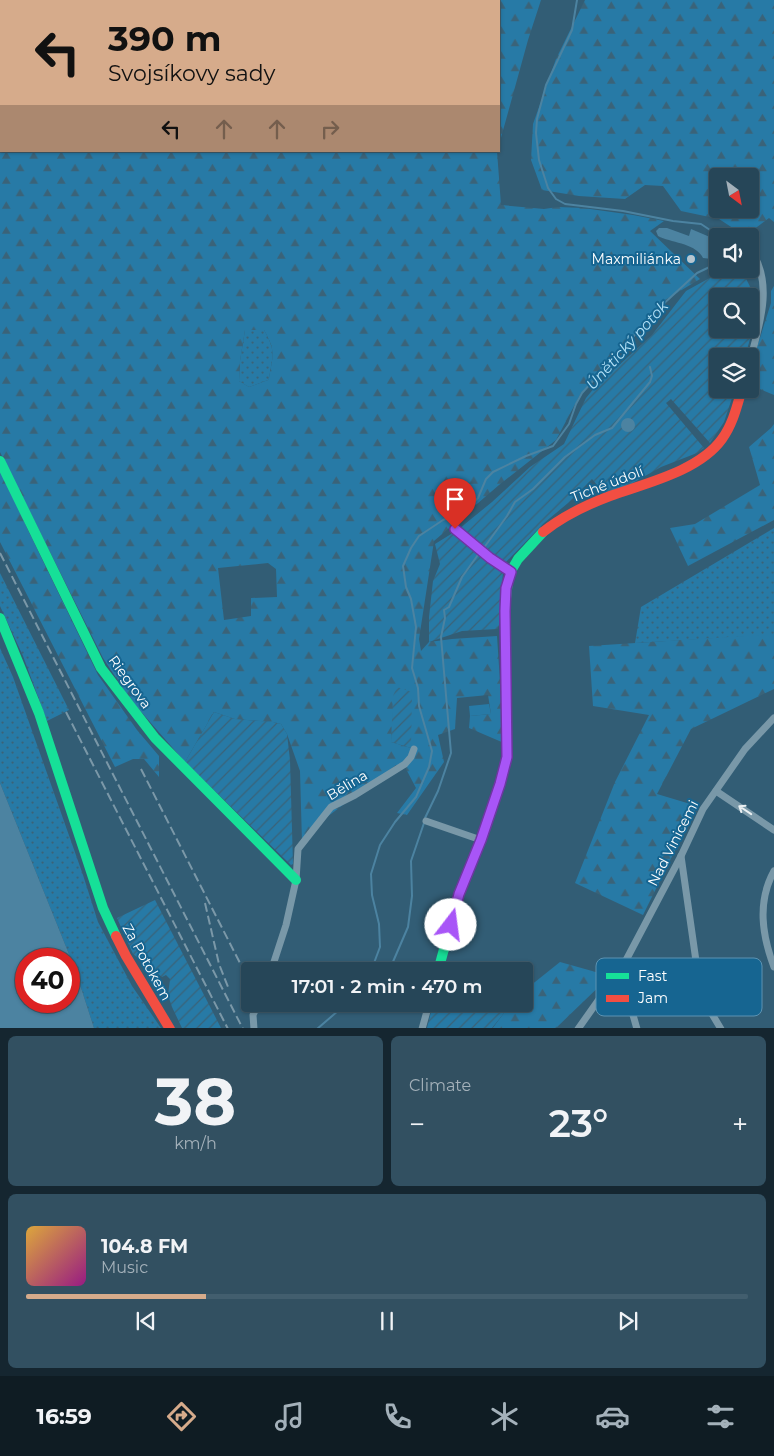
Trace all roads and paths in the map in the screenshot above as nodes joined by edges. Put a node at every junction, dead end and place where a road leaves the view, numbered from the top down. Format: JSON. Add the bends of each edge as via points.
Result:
{"nodes":[{"id":1,"x":759,"y":264,"type":"edge"},
{"id":2,"x":753,"y":348,"type":"edge"},
{"id":3,"x":739,"y":398,"type":"edge"},
{"id":4,"x":0,"y":461,"type":"edge"},
{"id":5,"x":455,"y":529,"type":"dead end"},
{"id":6,"x":511,"y":572,"type":"junction"},
{"id":7,"x":0,"y":618,"type":"edge"},
{"id":8,"x":774,"y":718,"type":"edge"},
{"id":9,"x":414,"y":749,"type":"dead end"},
{"id":10,"x":716,"y":790,"type":"junction"},
{"id":11,"x":426,"y":821,"type":"dead end"},
{"id":12,"x":774,"y":830,"type":"edge"},
{"id":13,"x":481,"y":840,"type":"junction"},
{"id":14,"x":682,"y":856,"type":"junction"},
{"id":15,"x":774,"y":871,"type":"edge"},
{"id":16,"x":296,"y":880,"type":"junction"},
{"id":17,"x":627,"y":958,"type":"edge"},
{"id":18,"x":696,"y":958,"type":"edge"},
{"id":19,"x":273,"y":962,"type":"edge"},
{"id":20,"x":440,"y":962,"type":"edge"},
{"id":21,"x":774,"y":966,"type":"edge"},
{"id":22,"x":596,"y":1003,"type":"edge"},
{"id":23,"x":254,"y":1012,"type":"edge"},
{"id":24,"x":427,"y":1012,"type":"edge"},
{"id":25,"x":633,"y":1016,"type":"edge"},
{"id":26,"x":713,"y":1016,"type":"edge"},
{"id":27,"x":170,"y":1028,"type":"edge"},
{"id":28,"x":254,"y":1028,"type":"edge"},
{"id":29,"x":422,"y":1028,"type":"edge"},
{"id":30,"x":578,"y":1028,"type":"edge"},
{"id":31,"x":637,"y":1028,"type":"edge"},
{"id":32,"x":722,"y":1028,"type":"edge"}],
"edges":[{"from":1,"to":2,"type":"street","via":[[765,299]]},
{"from":3,"to":6,"type":"street","name":"Tiché údolí","via":[[727,432],[702,458],[641,486],[566,514],[534,541]]},
{"from":4,"to":16,"type":"street","name":"Riegrova","via":[[101,668],[155,738]]},
{"from":5,"to":6,"type":"street"},
{"from":6,"to":13,"type":"street","name":"Tiché údolí","via":[[506,588],[505,611],[507,757]]},
{"from":7,"to":27,"type":"street","name":"Za Potokem","via":[[39,713],[103,908],[126,956]]},
{"from":8,"to":10,"type":"street","name":"Nad Vinicemi","via":[[745,748]]},
{"from":9,"to":16,"type":"street","name":"Bělina","via":[[405,764],[331,807],[298,849]]},
{"from":12,"to":10,"type":"street","one_way":true},
{"from":10,"to":14,"type":"street","name":"Nad Vinicemi","via":[[702,809]]},
{"from":11,"to":13,"type":"street"},
{"from":13,"to":20,"type":"street","name":"Tiché údolí","via":[[459,894]]},
{"from":14,"to":17,"type":"street","name":"Nad Vinicemi"},
{"from":14,"to":18,"type":"street"},
{"from":15,"to":21,"type":"street","via":[[764,898],[763,920],[766,945]]},
{"from":16,"to":19,"type":"street"},
{"from":22,"to":30,"type":"street","name":"Nad Vinicemi"},
{"from":23,"to":28,"type":"street"},
{"from":24,"to":29,"type":"street"},
{"from":25,"to":31,"type":"street"},
{"from":26,"to":32,"type":"street"}]}
